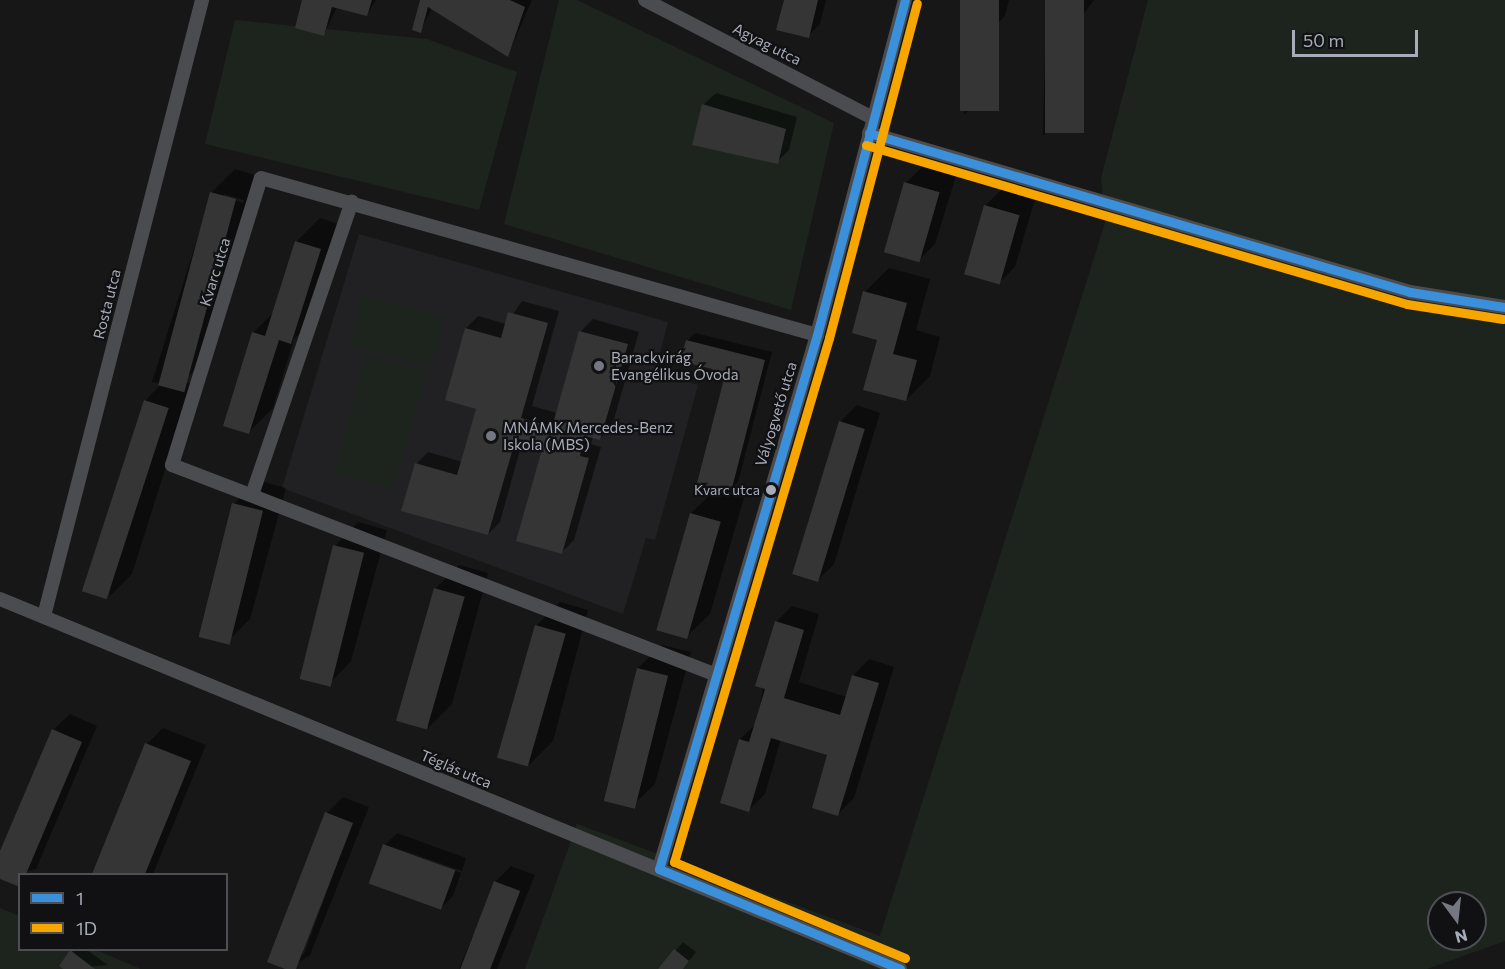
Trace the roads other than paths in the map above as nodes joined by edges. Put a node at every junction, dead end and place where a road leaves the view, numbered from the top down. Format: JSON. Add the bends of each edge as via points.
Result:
{"nodes":[{"id":1,"x":202,"y":0,"type":"edge"},
{"id":2,"x":645,"y":0,"type":"edge"},
{"id":3,"x":905,"y":0,"type":"edge"},
{"id":4,"x":873,"y":118,"type":"junction"},
{"id":5,"x":868,"y":133,"type":"junction"},
{"id":6,"x":352,"y":202,"type":"junction"},
{"id":7,"x":1505,"y":307,"type":"edge"},
{"id":8,"x":817,"y":335,"type":"junction"},
{"id":9,"x":252,"y":495,"type":"junction"},
{"id":10,"x":0,"y":598,"type":"edge"},
{"id":11,"x":44,"y":616,"type":"junction"},
{"id":12,"x":714,"y":674,"type":"junction"},
{"id":13,"x":659,"y":869,"type":"junction"},
{"id":14,"x":900,"y":969,"type":"edge"}],
"edges":[{"from":1,"to":11,"type":"street","name":"Rosta utca"},
{"from":2,"to":4,"type":"street","name":"Agyag utca"},
{"from":3,"to":4,"type":"street","name":"Vályogvető utca"},
{"from":4,"to":5,"type":"street","name":"Vályogvető utca"},
{"from":5,"to":7,"type":"street","via":[[1410,292]]},
{"from":5,"to":8,"type":"street","name":"Vályogvető utca"},
{"from":6,"to":8,"type":"street","name":"Kvarc utca"},
{"from":6,"to":9,"type":"street"},
{"from":6,"to":9,"type":"street","name":"Kvarc utca","via":[[261,178],[172,465]]},
{"from":8,"to":12,"type":"street","name":"Vályogvető utca"},
{"from":9,"to":12,"type":"street"},
{"from":10,"to":11,"type":"street","name":"Téglás utca"},
{"from":11,"to":13,"type":"street","name":"Téglás utca"},
{"from":12,"to":13,"type":"street","name":"Vályogvető utca"},
{"from":13,"to":14,"type":"street","name":"Téglás utca"}]}
